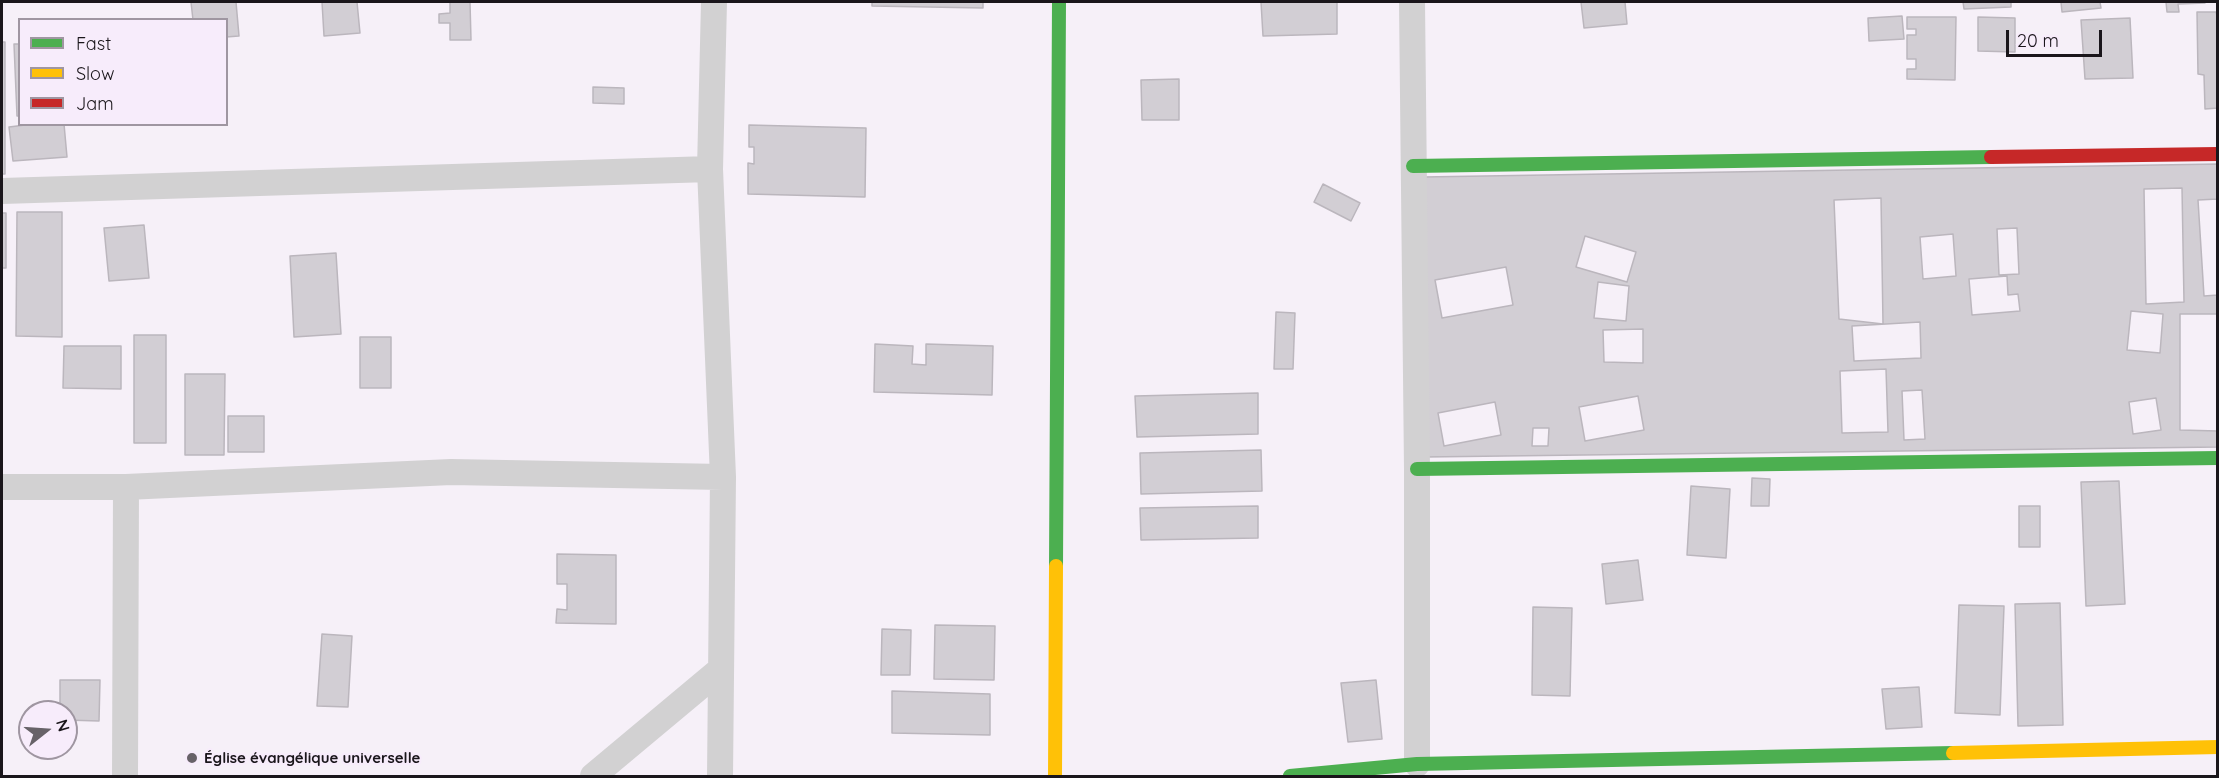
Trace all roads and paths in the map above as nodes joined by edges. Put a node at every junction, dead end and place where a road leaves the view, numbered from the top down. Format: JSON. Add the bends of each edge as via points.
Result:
{"nodes":[{"id":1,"x":714,"y":2,"type":"edge"},
{"id":2,"x":1059,"y":2,"type":"edge"},
{"id":3,"x":1412,"y":2,"type":"edge"},
{"id":4,"x":2217,"y":154,"type":"edge"},
{"id":5,"x":1413,"y":166,"type":"junction"},
{"id":6,"x":710,"y":169,"type":"junction"},
{"id":7,"x":2,"y":191,"type":"edge"},
{"id":8,"x":2217,"y":458,"type":"edge"},
{"id":9,"x":1417,"y":469,"type":"junction"},
{"id":10,"x":723,"y":477,"type":"junction"},
{"id":11,"x":2,"y":487,"type":"edge"},
{"id":12,"x":126,"y":487,"type":"junction"},
{"id":13,"x":721,"y":669,"type":"junction"},
{"id":14,"x":2217,"y":747,"type":"edge"},
{"id":15,"x":1417,"y":764,"type":"junction"},
{"id":16,"x":125,"y":777,"type":"edge"},
{"id":17,"x":593,"y":777,"type":"edge"},
{"id":18,"x":719,"y":777,"type":"edge"},
{"id":19,"x":1055,"y":777,"type":"edge"},
{"id":20,"x":1290,"y":777,"type":"edge"}],
"edges":[{"from":1,"to":6,"type":"street"},
{"from":2,"to":19,"type":"street"},
{"from":3,"to":5,"type":"street"},
{"from":4,"to":5,"type":"street"},
{"from":5,"to":9,"type":"street"},
{"from":6,"to":7,"type":"street"},
{"from":6,"to":10,"type":"street"},
{"from":8,"to":9,"type":"street"},
{"from":9,"to":15,"type":"street"},
{"from":10,"to":12,"type":"street","via":[[451,472]]},
{"from":10,"to":13,"type":"street"},
{"from":11,"to":12,"type":"street"},
{"from":12,"to":16,"type":"street"},
{"from":13,"to":17,"type":"street"},
{"from":13,"to":18,"type":"street"},
{"from":14,"to":15,"type":"street"},
{"from":15,"to":20,"type":"street"}]}
